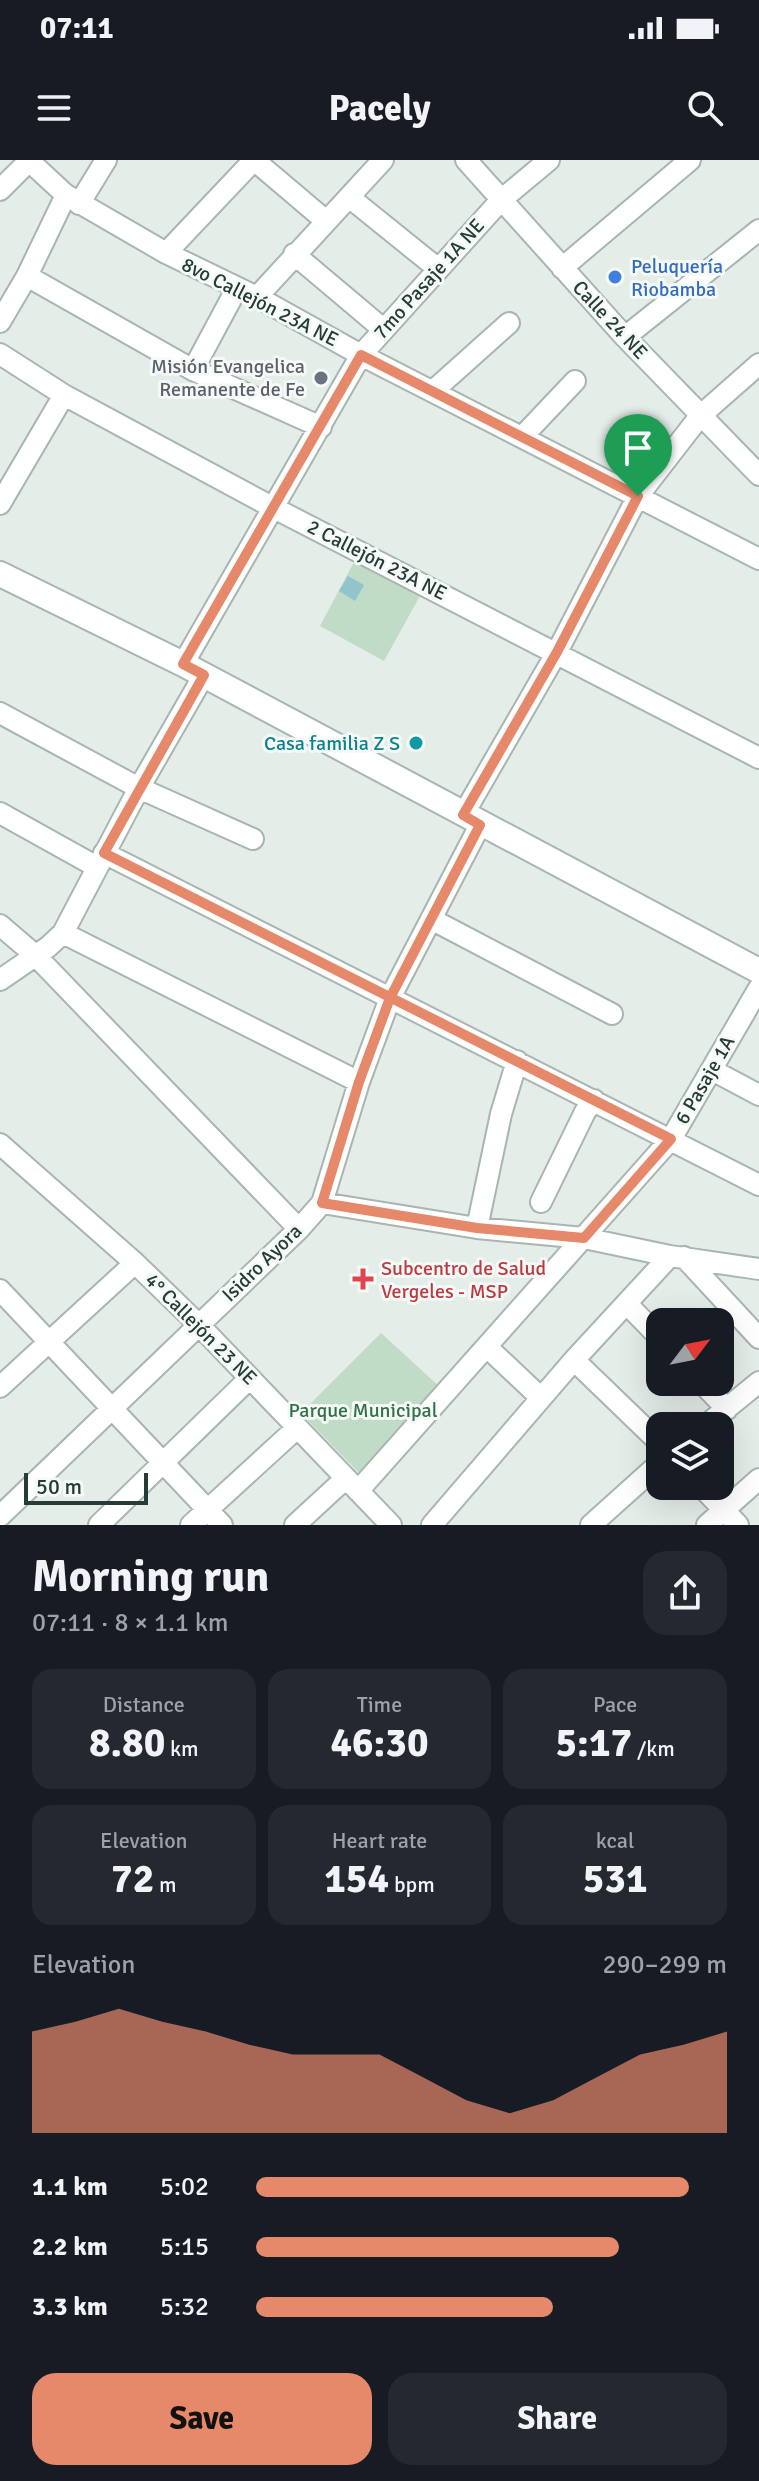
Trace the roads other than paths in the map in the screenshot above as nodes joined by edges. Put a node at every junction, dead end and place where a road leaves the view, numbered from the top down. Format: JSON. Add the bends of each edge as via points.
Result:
{"nodes":[{"id":1,"x":106,"y":160,"type":"edge"},
{"id":2,"x":254,"y":160,"type":"edge"},
{"id":3,"x":383,"y":160,"type":"edge"},
{"id":4,"x":466,"y":160,"type":"edge"},
{"id":5,"x":549,"y":160,"type":"edge"},
{"id":6,"x":690,"y":160,"type":"edge"},
{"id":7,"x":28,"y":161,"type":"edge"},
{"id":8,"x":0,"y":190,"type":"edge"},
{"id":9,"x":349,"y":197,"type":"junction"},
{"id":10,"x":72,"y":200,"type":"junction"},
{"id":11,"x":501,"y":200,"type":"junction"},
{"id":12,"x":326,"y":221,"type":"junction"},
{"id":13,"x":759,"y":230,"type":"edge"},
{"id":14,"x":166,"y":253,"type":"junction"},
{"id":15,"x":294,"y":254,"type":"junction"},
{"id":16,"x":437,"y":268,"type":"junction"},
{"id":17,"x":562,"y":268,"type":"junction"},
{"id":18,"x":27,"y":276,"type":"junction"},
{"id":19,"x":237,"y":288,"type":"junction"},
{"id":20,"x":257,"y":297,"type":"junction"},
{"id":21,"x":0,"y":322,"type":"edge"},
{"id":22,"x":509,"y":323,"type":"dead end"},
{"id":23,"x":383,"y":329,"type":"junction"},
{"id":24,"x":625,"y":337,"type":"junction"},
{"id":25,"x":0,"y":354,"type":"edge"},
{"id":26,"x":361,"y":355,"type":"junction"},
{"id":27,"x":759,"y":364,"type":"edge"},
{"id":28,"x":193,"y":370,"type":"junction"},
{"id":29,"x":575,"y":381,"type":"dead end"},
{"id":30,"x":433,"y":391,"type":"junction"},
{"id":31,"x":64,"y":395,"type":"junction"},
{"id":32,"x":700,"y":416,"type":"junction"},
{"id":33,"x":321,"y":427,"type":"junction"},
{"id":34,"x":522,"y":437,"type":"junction"},
{"id":35,"x":759,"y":475,"type":"edge"},
{"id":36,"x":638,"y":496,"type":"junction"},
{"id":37,"x":0,"y":504,"type":"edge"},
{"id":38,"x":272,"y":507,"type":"junction"},
{"id":39,"x":759,"y":559,"type":"edge"},
{"id":40,"x":0,"y":574,"type":"edge"},
{"id":41,"x":557,"y":652,"type":"junction"},
{"id":42,"x":194,"y":670,"type":"junction"},
{"id":43,"x":0,"y":713,"type":"edge"},
{"id":44,"x":759,"y":758,"type":"edge"},
{"id":45,"x":139,"y":788,"type":"junction"},
{"id":46,"x":0,"y":813,"type":"edge"},
{"id":47,"x":471,"y":820,"type":"junction"},
{"id":48,"x":253,"y":839,"type":"dead end"},
{"id":49,"x":100,"y":860,"type":"junction"},
{"id":50,"x":431,"y":919,"type":"junction"},
{"id":51,"x":0,"y":925,"type":"edge"},
{"id":52,"x":63,"y":933,"type":"junction"},
{"id":53,"x":35,"y":955,"type":"junction"},
{"id":54,"x":757,"y":970,"type":"edge"},
{"id":55,"x":0,"y":980,"type":"edge"},
{"id":56,"x":390,"y":998,"type":"junction"},
{"id":57,"x":612,"y":1014,"type":"dead end"},
{"id":58,"x":517,"y":1061,"type":"junction"},
{"id":59,"x":712,"y":1070,"type":"junction"},
{"id":60,"x":359,"y":1082,"type":"junction"},
{"id":61,"x":759,"y":1095,"type":"edge"},
{"id":62,"x":594,"y":1100,"type":"junction"},
{"id":63,"x":671,"y":1139,"type":"junction"},
{"id":64,"x":0,"y":1144,"type":"edge"},
{"id":65,"x":759,"y":1185,"type":"edge"},
{"id":66,"x":541,"y":1202,"type":"dead end"},
{"id":67,"x":322,"y":1203,"type":"junction"},
{"id":68,"x":477,"y":1228,"type":"junction"},
{"id":69,"x":299,"y":1229,"type":"junction"},
{"id":70,"x":584,"y":1238,"type":"junction"},
{"id":71,"x":677,"y":1256,"type":"junction"},
{"id":72,"x":135,"y":1263,"type":"junction"},
{"id":73,"x":759,"y":1269,"type":"edge"},
{"id":74,"x":0,"y":1290,"type":"edge"},
{"id":75,"x":627,"y":1304,"type":"junction"},
{"id":76,"x":198,"y":1324,"type":"junction"},
{"id":77,"x":646,"y":1324,"type":"edge"},
{"id":78,"x":759,"y":1338,"type":"edge"},
{"id":79,"x":49,"y":1342,"type":"junction"},
{"id":80,"x":487,"y":1347,"type":"junction"},
{"id":81,"x":574,"y":1360,"type":"junction"},
{"id":82,"x":250,"y":1378,"type":"junction"},
{"id":83,"x":759,"y":1382,"type":"edge"},
{"id":84,"x":0,"y":1387,"type":"edge"},
{"id":85,"x":714,"y":1396,"type":"edge"},
{"id":86,"x":541,"y":1398,"type":"junction"},
{"id":87,"x":112,"y":1406,"type":"junction"},
{"id":88,"x":727,"y":1409,"type":"junction"},
{"id":89,"x":723,"y":1412,"type":"edge"},
{"id":90,"x":297,"y":1428,"type":"junction"},
{"id":91,"x":646,"y":1429,"type":"edge"},
{"id":92,"x":162,"y":1463,"type":"junction"},
{"id":93,"x":646,"y":1476,"type":"edge"},
{"id":94,"x":759,"y":1479,"type":"edge"},
{"id":95,"x":352,"y":1484,"type":"junction"},
{"id":96,"x":715,"y":1500,"type":"edge"},
{"id":97,"x":207,"y":1510,"type":"junction"},
{"id":98,"x":0,"y":1516,"type":"edge"},
{"id":99,"x":731,"y":1517,"type":"edge"},
{"id":100,"x":99,"y":1525,"type":"edge"},
{"id":101,"x":191,"y":1525,"type":"edge"},
{"id":102,"x":222,"y":1525,"type":"edge"},
{"id":103,"x":295,"y":1525,"type":"edge"},
{"id":104,"x":391,"y":1525,"type":"edge"},
{"id":105,"x":432,"y":1525,"type":"edge"},
{"id":106,"x":591,"y":1525,"type":"edge"},
{"id":107,"x":707,"y":1525,"type":"edge"}],
"edges":[{"from":1,"to":10,"type":"street"},
{"from":2,"to":12,"type":"street"},
{"from":2,"to":14,"type":"street"},
{"from":3,"to":9,"type":"street"},
{"from":4,"to":11,"type":"street","name":"Calle 24 NE"},
{"from":5,"to":11,"type":"street","name":"7mo Pasaje 1A NE"},
{"from":6,"to":17,"type":"street"},
{"from":7,"to":8,"type":"street"},
{"from":7,"to":10,"type":"street","name":"8vo Callejón 23A NE"},
{"from":9,"to":12,"type":"street"},
{"from":9,"to":16,"type":"street"},
{"from":10,"to":14,"type":"street","name":"8vo Callejón 23A NE"},
{"from":10,"to":18,"type":"street"},
{"from":11,"to":16,"type":"street","name":"7mo Pasaje 1A NE"},
{"from":11,"to":17,"type":"street","name":"Calle 24 NE"},
{"from":12,"to":15,"type":"street"},
{"from":13,"to":24,"type":"street"},
{"from":14,"to":19,"type":"street","name":"8vo Callejón 23A NE"},
{"from":15,"to":20,"type":"street"},
{"from":15,"to":23,"type":"street"},
{"from":16,"to":23,"type":"street","name":"7mo Pasaje 1A NE"},
{"from":17,"to":24,"type":"street","name":"Calle 24 NE"},
{"from":18,"to":21,"type":"street"},
{"from":18,"to":28,"type":"street"},
{"from":19,"to":20,"type":"street","name":"8vo Callejón 23A NE"},
{"from":19,"to":28,"type":"street"},
{"from":20,"to":26,"type":"street","name":"8vo Callejón 23A NE"},
{"from":22,"to":30,"type":"street"},
{"from":23,"to":26,"type":"street","name":"7mo Pasaje 1A NE"},
{"from":24,"to":32,"type":"street","name":"Calle 24 NE"},
{"from":25,"to":31,"type":"street","name":"2 Callejón 23A NE"},
{"from":26,"to":30,"type":"street","name":"8vo Callejón 23A NE"},
{"from":26,"to":33,"type":"street","name":"7mo Pasaje 1A NE"},
{"from":27,"to":32,"type":"street","name":"Isidro Ayora"},
{"from":28,"to":33,"type":"street"},
{"from":29,"to":34,"type":"street"},
{"from":30,"to":34,"type":"street","name":"8vo Callejón 23A NE"},
{"from":31,"to":37,"type":"street"},
{"from":31,"to":38,"type":"street","name":"2 Callejón 23A NE"},
{"from":32,"to":35,"type":"street","name":"Calle 24 NE"},
{"from":32,"to":36,"type":"street","name":"Isidro Ayora"},
{"from":33,"to":38,"type":"street","name":"7mo Pasaje 1A NE"},
{"from":34,"to":36,"type":"street","name":"8vo Callejón 23A NE"},
{"from":36,"to":39,"type":"street","name":"8vo Callejón 23A NE"},
{"from":36,"to":41,"type":"street","name":"Isidro Ayora"},
{"from":38,"to":41,"type":"street","name":"2 Callejón 23A NE"},
{"from":38,"to":42,"type":"street","name":"7mo Pasaje 1A NE"},
{"from":40,"to":42,"type":"street"},
{"from":41,"to":44,"type":"street","name":"2 Callejón 23A NE"},
{"from":41,"to":47,"type":"street","name":"Isidro Ayora"},
{"from":42,"to":45,"type":"street","name":"7mo Pasaje 1A NE"},
{"from":42,"to":47,"type":"street"},
{"from":43,"to":45,"type":"street"},
{"from":45,"to":48,"type":"street"},
{"from":45,"to":49,"type":"street","name":"7mo Pasaje 1A NE"},
{"from":46,"to":49,"type":"street"},
{"from":47,"to":50,"type":"street","name":"Isidro Ayora"},
{"from":47,"to":54,"type":"street"},
{"from":49,"to":52,"type":"street","name":"7mo Pasaje 1A NE"},
{"from":49,"to":56,"type":"street"},
{"from":50,"to":56,"type":"street","name":"Isidro Ayora"},
{"from":50,"to":57,"type":"street"},
{"from":51,"to":53,"type":"street"},
{"from":52,"to":53,"type":"street"},
{"from":52,"to":60,"type":"street"},
{"from":53,"to":55,"type":"street"},
{"from":53,"to":69,"type":"street"},
{"from":54,"to":59,"type":"street","name":"6 Pasaje 1A"},
{"from":56,"to":58,"type":"street"},
{"from":56,"to":60,"type":"street","name":"Isidro Ayora"},
{"from":58,"to":62,"type":"street"},
{"from":58,"to":68,"type":"street"},
{"from":59,"to":61,"type":"street"},
{"from":59,"to":63,"type":"street","name":"6 Pasaje 1A"},
{"from":60,"to":67,"type":"street","name":"Isidro Ayora"},
{"from":62,"to":63,"type":"street"},
{"from":62,"to":66,"type":"street"},
{"from":63,"to":65,"type":"street"},
{"from":63,"to":70,"type":"street","name":"6 Pasaje 1A"},
{"from":64,"to":72,"type":"street","name":"4° Callejón 23 NE"},
{"from":67,"to":68,"type":"street"},
{"from":67,"to":69,"type":"street","name":"Isidro Ayora"},
{"from":68,"to":70,"type":"street"},
{"from":69,"to":76,"type":"street","name":"Isidro Ayora"},
{"from":70,"to":71,"type":"street"},
{"from":70,"to":80,"type":"street","name":"6 Pasaje 1A"},
{"from":71,"to":73,"type":"street"},
{"from":71,"to":75,"type":"street"},
{"from":71,"to":78,"type":"street"},
{"from":72,"to":76,"type":"street","name":"4° Callejón 23 NE"},
{"from":72,"to":79,"type":"street"},
{"from":74,"to":79,"type":"street"},
{"from":75,"to":77,"type":"street"},
{"from":75,"to":81,"type":"street"},
{"from":76,"to":82,"type":"street","name":"4° Callejón 23 NE"},
{"from":76,"to":87,"type":"street","name":"Isidro Ayora"},
{"from":79,"to":84,"type":"street"},
{"from":79,"to":87,"type":"street"},
{"from":80,"to":86,"type":"street"},
{"from":80,"to":95,"type":"street","name":"6 Pasaje 1A"},
{"from":81,"to":86,"type":"street"},
{"from":81,"to":91,"type":"street"},
{"from":82,"to":90,"type":"street","name":"4° Callejón 23 NE"},
{"from":82,"to":92,"type":"street"},
{"from":83,"to":88,"type":"street"},
{"from":85,"to":88,"type":"street"},
{"from":86,"to":105,"type":"street"},
{"from":87,"to":92,"type":"street"},
{"from":87,"to":98,"type":"street","name":"Isidro Ayora"},
{"from":88,"to":89,"type":"street"},
{"from":90,"to":95,"type":"street","name":"4° Callejón 23 NE"},
{"from":90,"to":97,"type":"street"},
{"from":92,"to":97,"type":"street"},
{"from":92,"to":100,"type":"street"},
{"from":93,"to":106,"type":"street"},
{"from":94,"to":99,"type":"street"},
{"from":95,"to":103,"type":"street","name":"6 Pasaje 1A"},
{"from":95,"to":104,"type":"street","name":"4° Callejón 23 NE"},
{"from":96,"to":99,"type":"street"},
{"from":97,"to":101,"type":"street"},
{"from":97,"to":102,"type":"street"},
{"from":99,"to":107,"type":"street"}]}
